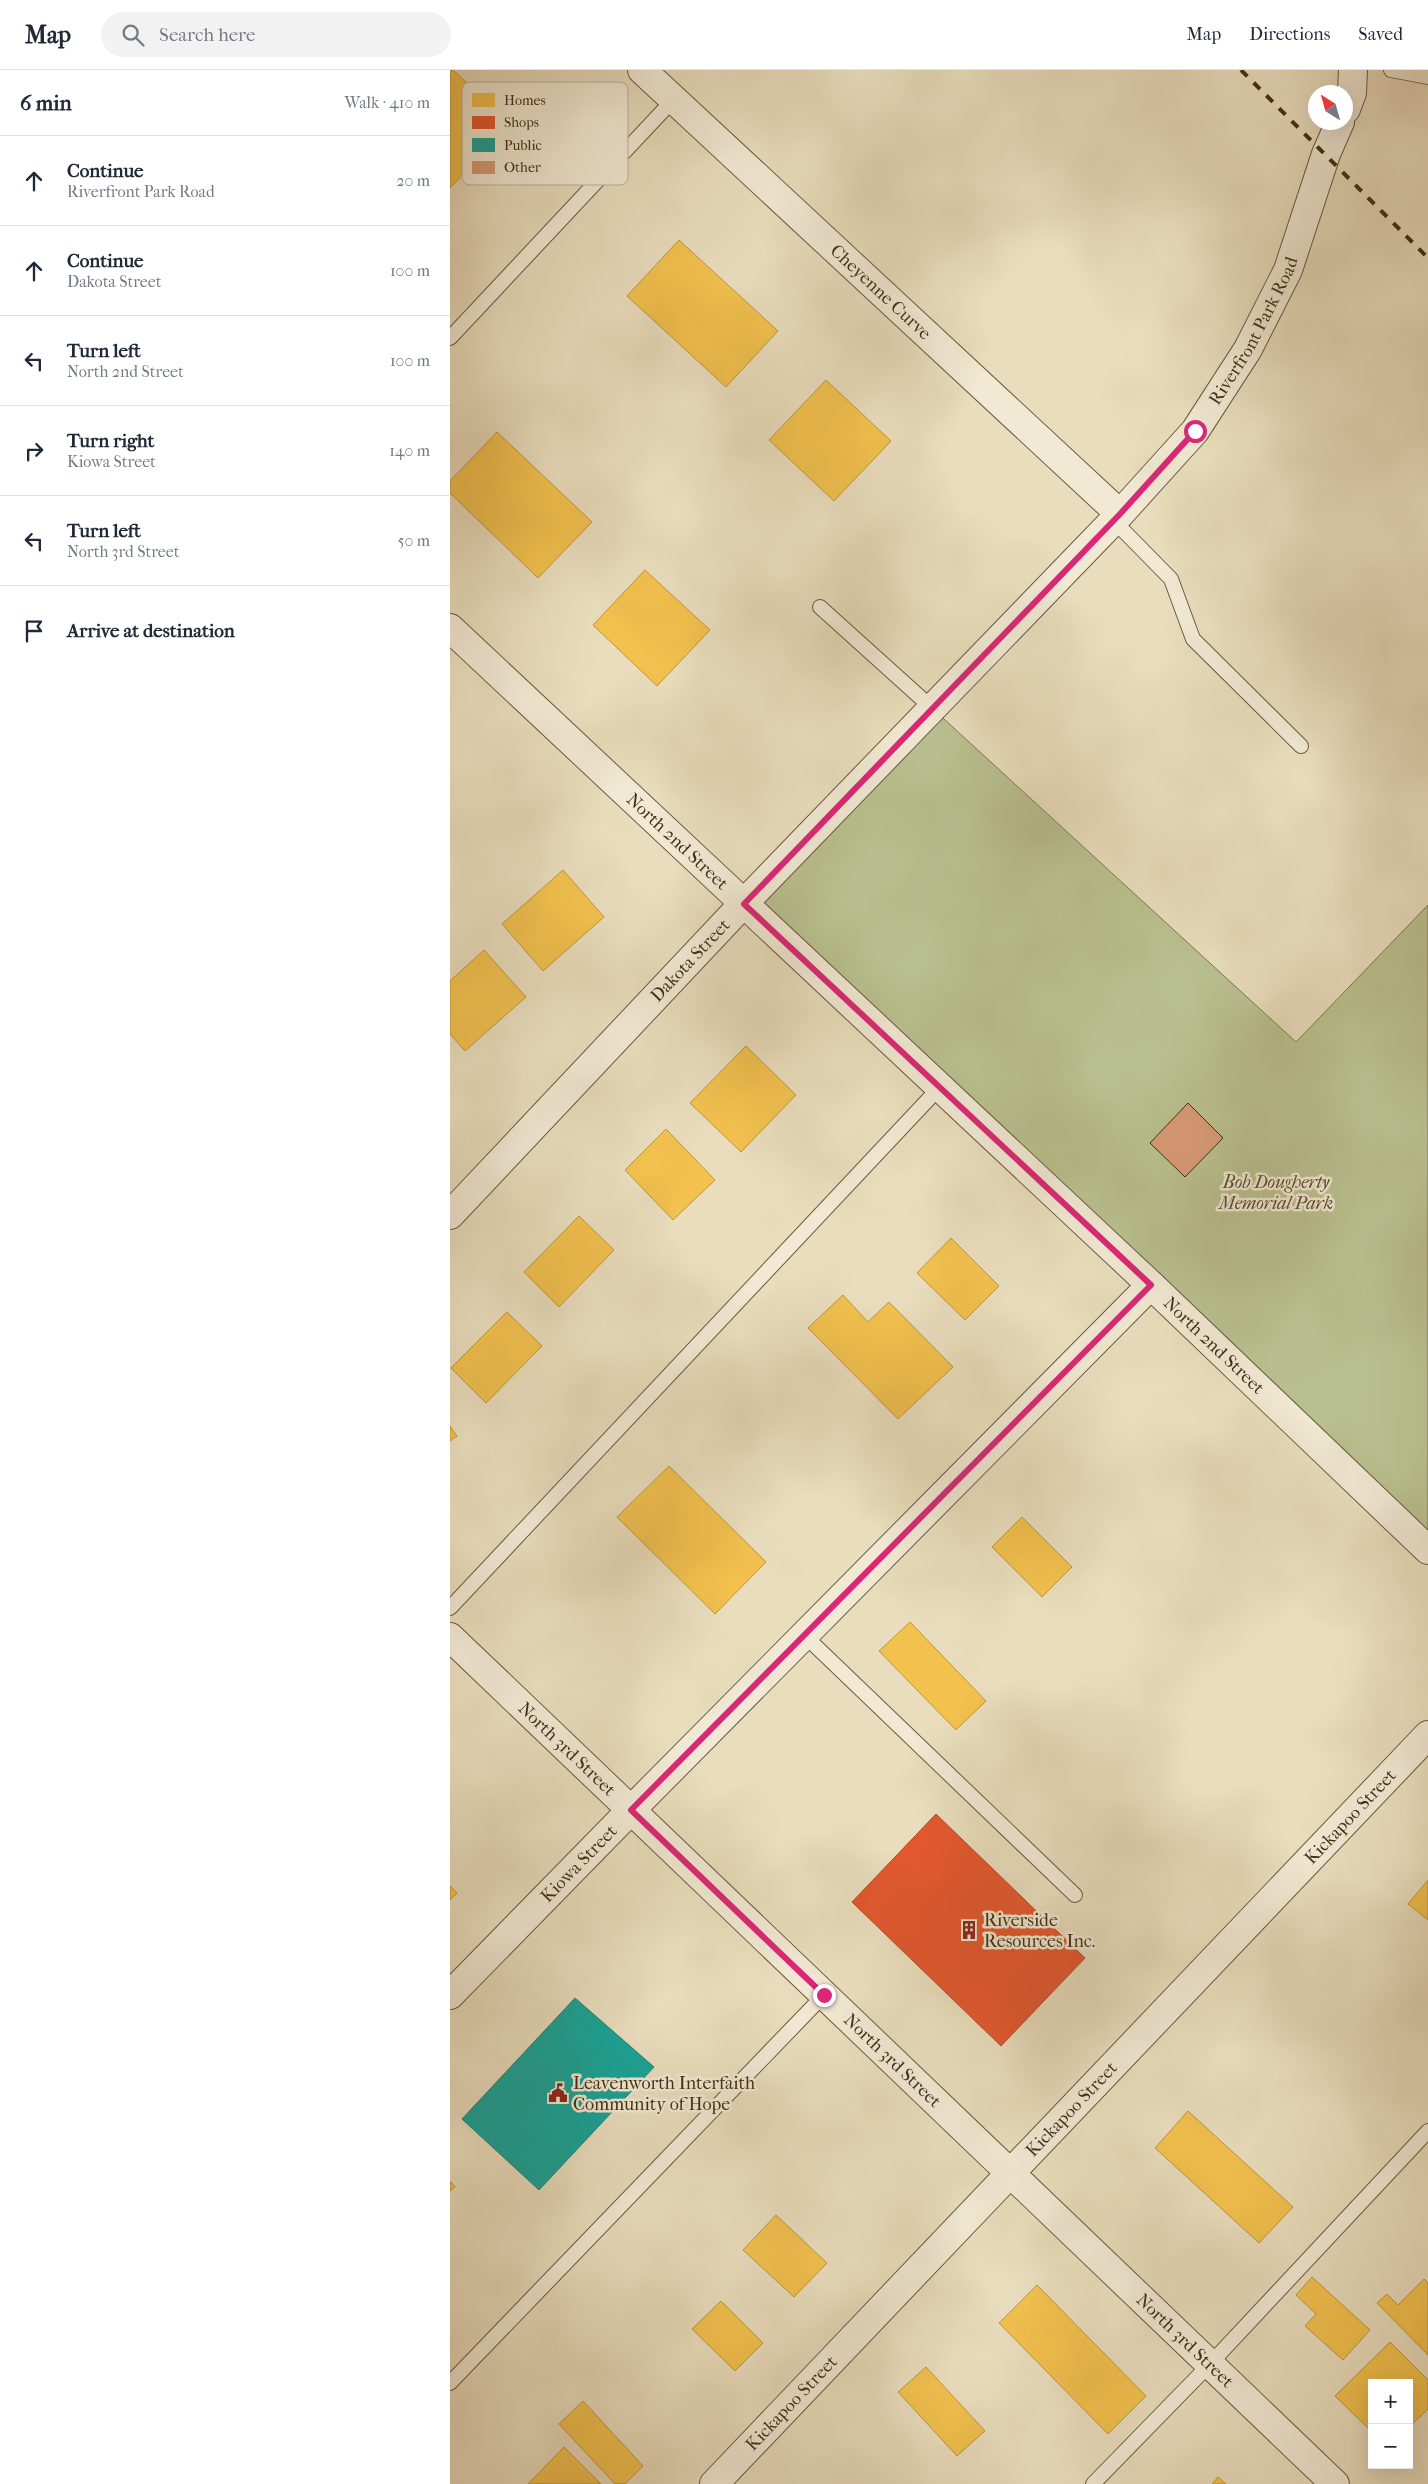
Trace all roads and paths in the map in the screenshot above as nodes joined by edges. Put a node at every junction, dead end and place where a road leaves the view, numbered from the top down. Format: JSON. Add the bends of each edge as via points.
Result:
{"nodes":[{"id":1,"x":642,"y":70,"type":"edge"},
{"id":2,"x":1353,"y":70,"type":"edge"},
{"id":3,"x":1391,"y":70,"type":"edge"},
{"id":4,"x":1428,"y":77,"type":"edge"},
{"id":5,"x":1352,"y":85,"type":"edge"},
{"id":6,"x":674,"y":99,"type":"junction"},
{"id":7,"x":1336,"y":130,"type":"edge"},
{"id":8,"x":628,"y":148,"type":"edge"},
{"id":9,"x":593,"y":185,"type":"edge"},
{"id":10,"x":450,"y":338,"type":"edge"},
{"id":11,"x":1116,"y":517,"type":"junction"},
{"id":12,"x":820,"y":607,"type":"dead end"},
{"id":13,"x":450,"y":628,"type":"edge"},
{"id":14,"x":932,"y":708,"type":"junction"},
{"id":15,"x":1301,"y":746,"type":"dead end"},
{"id":16,"x":744,"y":904,"type":"junction"},
{"id":17,"x":940,"y":1087,"type":"junction"},
{"id":18,"x":450,"y":1215,"type":"edge"},
{"id":19,"x":1151,"y":1285,"type":"junction"},
{"id":20,"x":1428,"y":1550,"type":"edge"},
{"id":21,"x":450,"y":1608,"type":"edge"},
{"id":22,"x":804,"y":1635,"type":"junction"},
{"id":23,"x":450,"y":1637,"type":"edge"},
{"id":24,"x":1428,"y":1735,"type":"edge"},
{"id":25,"x":631,"y":1810,"type":"junction"},
{"id":26,"x":1075,"y":1895,"type":"dead end"},
{"id":27,"x":450,"y":1995,"type":"edge"},
{"id":28,"x":824,"y":1995,"type":"junction"},
{"id":29,"x":1428,"y":2131,"type":"edge"},
{"id":30,"x":1010,"y":2173,"type":"junction"},
{"id":31,"x":1210,"y":2364,"type":"junction"},
{"id":32,"x":450,"y":2383,"type":"edge"},
{"id":33,"x":714,"y":2484,"type":"edge"},
{"id":34,"x":1093,"y":2484,"type":"edge"},
{"id":35,"x":1335,"y":2484,"type":"edge"}],
"edges":[{"from":1,"to":6,"type":"street","name":"Cheyenne Curve"},
{"from":2,"to":5,"type":"street"},
{"from":3,"to":4,"type":"lane"},
{"from":6,"to":8,"type":"lane"},
{"from":6,"to":11,"type":"street","name":"Cheyenne Curve"},
{"from":7,"to":11,"type":"street","name":"Riverfront Park Road","via":[[1288,270],[1248,349],[1195,431]]},
{"from":9,"to":10,"type":"lane"},
{"from":11,"to":14,"type":"street","name":"Dakota Street"},
{"from":11,"to":15,"type":"lane","via":[[1170,579],[1192,639]]},
{"from":12,"to":14,"type":"lane"},
{"from":13,"to":16,"type":"street","name":"North 2nd Street"},
{"from":14,"to":16,"type":"street","name":"Dakota Street"},
{"from":16,"to":17,"type":"street","name":"North 2nd Street"},
{"from":16,"to":18,"type":"street","name":"Dakota Street"},
{"from":17,"to":19,"type":"street","name":"North 2nd Street"},
{"from":17,"to":21,"type":"lane"},
{"from":19,"to":20,"type":"street","name":"North 2nd Street"},
{"from":19,"to":22,"type":"street","name":"Kiowa Street"},
{"from":22,"to":25,"type":"street","name":"Kiowa Street"},
{"from":22,"to":26,"type":"lane"},
{"from":23,"to":25,"type":"street","name":"North 3rd Street"},
{"from":24,"to":30,"type":"street","name":"Kickapoo Street"},
{"from":25,"to":27,"type":"street","name":"Kiowa Street"},
{"from":25,"to":28,"type":"street","name":"North 3rd Street"},
{"from":28,"to":30,"type":"street","name":"North 3rd Street"},
{"from":28,"to":32,"type":"lane"},
{"from":29,"to":31,"type":"lane"},
{"from":30,"to":31,"type":"street","name":"North 3rd Street"},
{"from":30,"to":33,"type":"street","name":"Kickapoo Street"},
{"from":31,"to":34,"type":"lane"},
{"from":31,"to":35,"type":"street","name":"North 3rd Street"}]}
